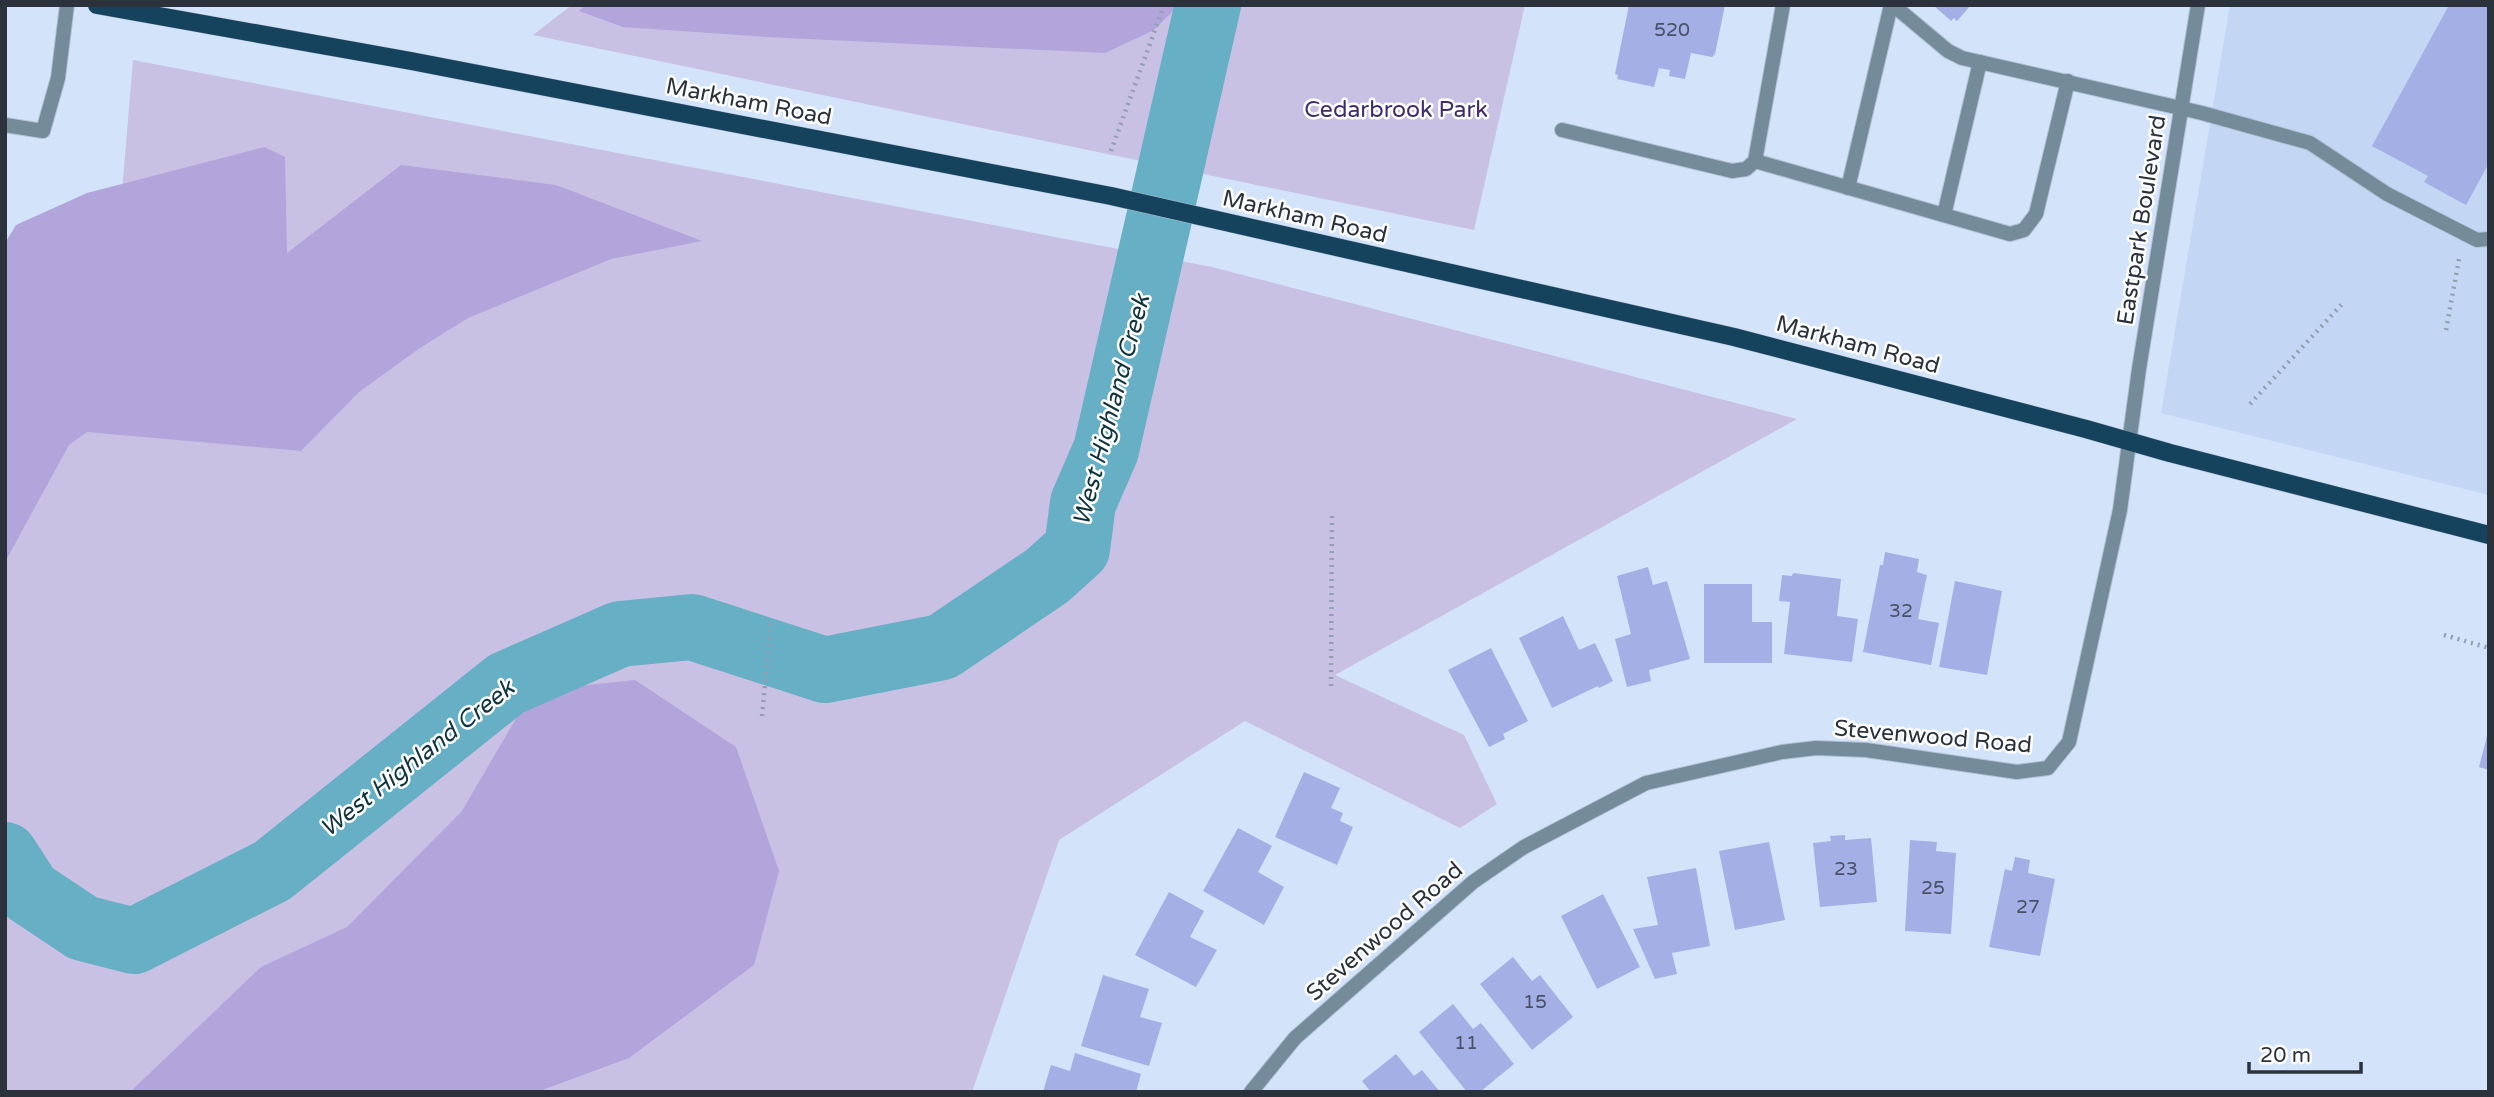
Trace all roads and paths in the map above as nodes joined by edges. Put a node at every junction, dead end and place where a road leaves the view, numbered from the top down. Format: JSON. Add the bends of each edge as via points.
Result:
{"nodes":[{"id":1,"x":67,"y":5,"type":"edge"},
{"id":2,"x":97,"y":5,"type":"edge"},
{"id":3,"x":1164,"y":5,"type":"edge"},
{"id":4,"x":1783,"y":5,"type":"edge"},
{"id":5,"x":1892,"y":5,"type":"edge"},
{"id":6,"x":2198,"y":5,"type":"edge"},
{"id":7,"x":1980,"y":62,"type":"junction"},
{"id":8,"x":2068,"y":82,"type":"junction"},
{"id":9,"x":2182,"y":109,"type":"junction"},
{"id":10,"x":5,"y":125,"type":"edge"},
{"id":11,"x":1562,"y":131,"type":"dead end"},
{"id":12,"x":1111,"y":151,"type":"dead end"},
{"id":13,"x":1755,"y":162,"type":"junction"},
{"id":14,"x":1848,"y":188,"type":"junction"},
{"id":15,"x":1944,"y":215,"type":"junction"},
{"id":16,"x":2464,"y":233,"type":"junction"},
{"id":17,"x":2489,"y":239,"type":"edge"},
{"id":18,"x":2342,"y":304,"type":"dead end"},
{"id":19,"x":2446,"y":330,"type":"dead end"},
{"id":20,"x":2250,"y":404,"type":"dead end"},
{"id":21,"x":2129,"y":441,"type":"junction"},
{"id":22,"x":1332,"y":513,"type":"dead end"},
{"id":23,"x":2489,"y":534,"type":"edge"},
{"id":24,"x":771,"y":623,"type":"dead end"},
{"id":25,"x":2444,"y":635,"type":"dead end"},
{"id":26,"x":2489,"y":648,"type":"edge"},
{"id":27,"x":1331,"y":686,"type":"dead end"},
{"id":28,"x":762,"y":716,"type":"dead end"},
{"id":29,"x":1251,"y":1092,"type":"edge"}],
"edges":[{"from":1,"to":10,"type":"street","via":[[58,78],[43,131]]},
{"from":2,"to":21,"type":"main road","name":"Markham Road","via":[[1111,196],[1734,337]]},
{"from":3,"to":12,"type":"path"},
{"from":4,"to":13,"type":"street"},
{"from":5,"to":7,"type":"street","via":[[1948,51]]},
{"from":5,"to":14,"type":"street"},
{"from":6,"to":9,"type":"street","name":"Eastpark Boulevard"},
{"from":7,"to":8,"type":"street"},
{"from":7,"to":15,"type":"street"},
{"from":8,"to":9,"type":"street"},
{"from":8,"to":15,"type":"street","via":[[2036,214],[2024,230],[2010,234]]},
{"from":9,"to":16,"type":"street","via":[[2310,143],[2388,194]]},
{"from":9,"to":21,"type":"street","name":"Eastpark Boulevard"},
{"from":11,"to":13,"type":"street","via":[[1732,171]]},
{"from":13,"to":14,"type":"street"},
{"from":14,"to":15,"type":"street"},
{"from":16,"to":17,"type":"street","via":[[2477,240]]},
{"from":16,"to":19,"type":"path"},
{"from":18,"to":20,"type":"path"},
{"from":21,"to":23,"type":"main road","name":"Markham Road"},
{"from":21,"to":29,"type":"street","name":"Stevenwood Road","via":[[2120,510],[2069,742],[2048,768],[2017,772],[1866,750],[1816,748],[1646,783],[1524,847],[1473,882],[1295,1038]]},
{"from":22,"to":27,"type":"path"},
{"from":24,"to":28,"type":"path"},
{"from":25,"to":26,"type":"path"}]}
